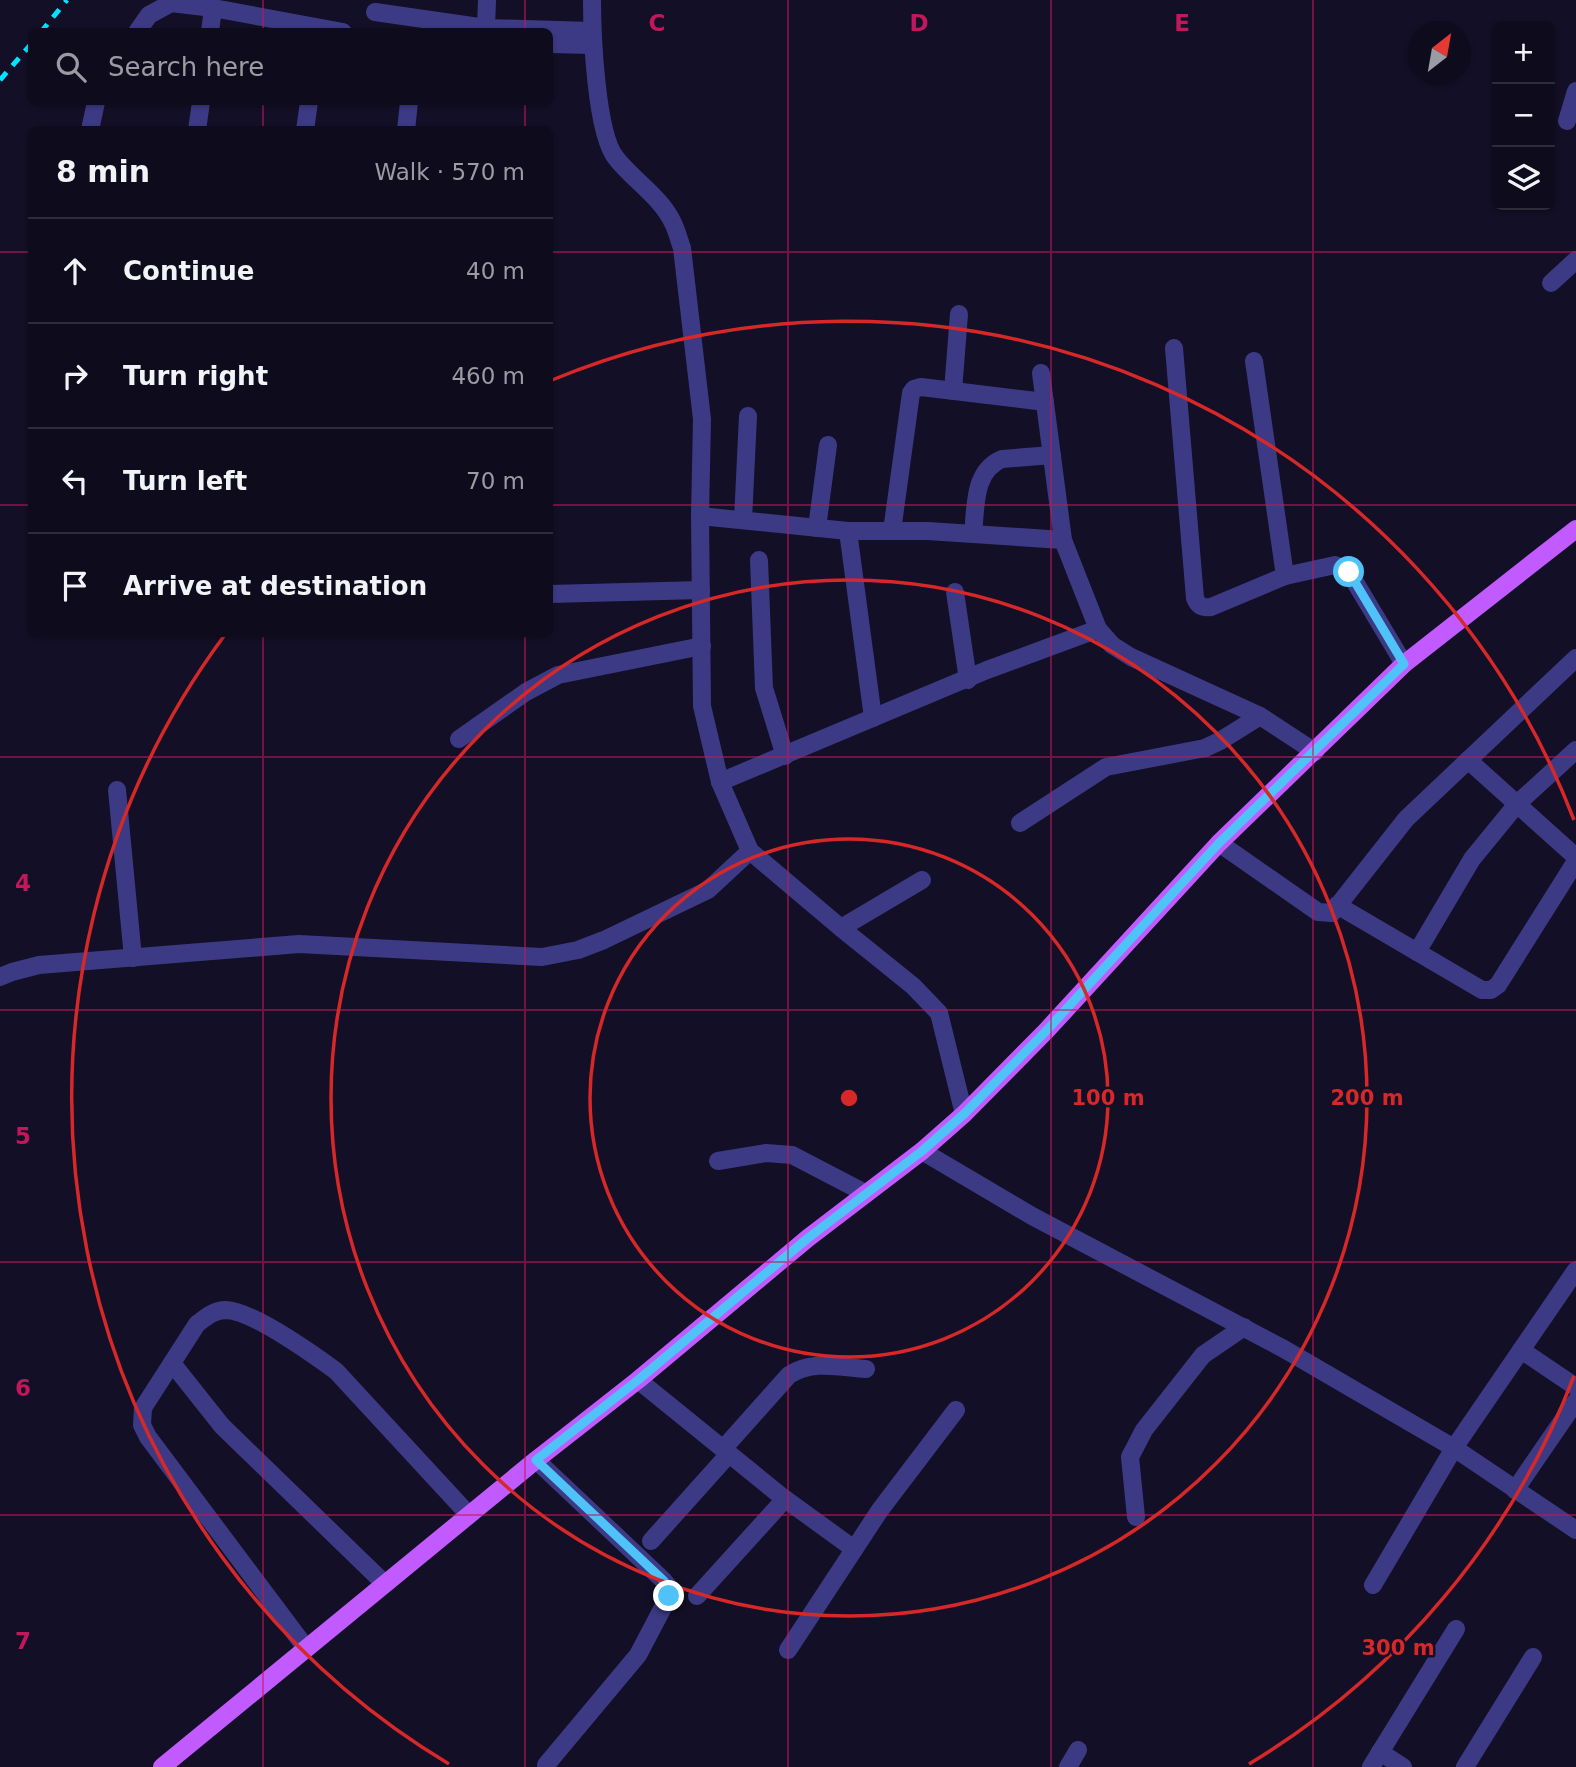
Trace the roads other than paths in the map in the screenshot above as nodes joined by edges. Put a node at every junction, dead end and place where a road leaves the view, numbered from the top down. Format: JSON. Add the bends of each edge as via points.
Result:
{"nodes":[{"id":1,"x":487,"y":0,"type":"edge"},
{"id":2,"x":592,"y":0,"type":"edge"},
{"id":3,"x":213,"y":8,"type":"junction"},
{"id":4,"x":375,"y":12,"type":"dead end"},
{"id":5,"x":140,"y":28,"type":"edge"},
{"id":6,"x":210,"y":28,"type":"edge"},
{"id":7,"x":314,"y":28,"type":"edge"},
{"id":8,"x":479,"y":28,"type":"edge"},
{"id":9,"x":486,"y":28,"type":"edge"},
{"id":10,"x":553,"y":35,"type":"edge"},
{"id":11,"x":592,"y":38,"type":"junction"},
{"id":12,"x":553,"y":44,"type":"edge"},
{"id":13,"x":1576,"y":91,"type":"edge"},
{"id":14,"x":95,"y":105,"type":"edge"},
{"id":15,"x":201,"y":105,"type":"edge"},
{"id":16,"x":309,"y":105,"type":"edge"},
{"id":17,"x":409,"y":105,"type":"edge"},
{"id":18,"x":1567,"y":121,"type":"dead end"},
{"id":19,"x":91,"y":126,"type":"edge"},
{"id":20,"x":198,"y":126,"type":"edge"},
{"id":21,"x":306,"y":126,"type":"edge"},
{"id":22,"x":406,"y":126,"type":"edge"},
{"id":23,"x":1576,"y":260,"type":"edge"},
{"id":24,"x":1551,"y":283,"type":"dead end"},
{"id":25,"x":959,"y":314,"type":"dead end"},
{"id":26,"x":1174,"y":348,"type":"dead end"},
{"id":27,"x":1254,"y":360,"type":"dead end"},
{"id":28,"x":1041,"y":373,"type":"dead end"},
{"id":29,"x":953,"y":391,"type":"junction"},
{"id":30,"x":1045,"y":402,"type":"junction"},
{"id":31,"x":748,"y":416,"type":"dead end"},
{"id":32,"x":828,"y":445,"type":"dead end"},
{"id":33,"x":1052,"y":455,"type":"junction"},
{"id":34,"x":700,"y":516,"type":"junction"},
{"id":35,"x":743,"y":520,"type":"junction"},
{"id":36,"x":817,"y":528,"type":"junction"},
{"id":37,"x":848,"y":531,"type":"junction"},
{"id":38,"x":892,"y":531,"type":"junction"},
{"id":39,"x":973,"y":534,"type":"junction"},
{"id":40,"x":1574,"y":535,"type":"edge"},
{"id":41,"x":1063,"y":540,"type":"junction"},
{"id":42,"x":760,"y":560,"type":"dead end"},
{"id":43,"x":1285,"y":576,"type":"junction"},
{"id":44,"x":701,"y":590,"type":"junction"},
{"id":45,"x":956,"y":592,"type":"dead end"},
{"id":46,"x":553,"y":594,"type":"edge"},
{"id":47,"x":1098,"y":629,"type":"junction"},
{"id":48,"x":702,"y":646,"type":"junction"},
{"id":49,"x":1576,"y":660,"type":"edge"},
{"id":50,"x":1404,"y":664,"type":"junction"},
{"id":51,"x":968,"y":680,"type":"junction"},
{"id":52,"x":1260,"y":716,"type":"junction"},
{"id":53,"x":873,"y":718,"type":"junction"},
{"id":54,"x":459,"y":738,"type":"dead end"},
{"id":55,"x":1576,"y":750,"type":"edge"},
{"id":56,"x":1315,"y":752,"type":"junction"},
{"id":57,"x":785,"y":756,"type":"junction"},
{"id":58,"x":1468,"y":760,"type":"junction"},
{"id":59,"x":720,"y":782,"type":"junction"},
{"id":60,"x":117,"y":790,"type":"dead end"},
{"id":61,"x":1517,"y":804,"type":"junction"},
{"id":62,"x":1020,"y":823,"type":"dead end"},
{"id":63,"x":1219,"y":843,"type":"junction"},
{"id":64,"x":750,"y":851,"type":"junction"},
{"id":65,"x":1576,"y":859,"type":"edge"},
{"id":66,"x":922,"y":880,"type":"dead end"},
{"id":67,"x":1337,"y":905,"type":"junction"},
{"id":68,"x":841,"y":928,"type":"junction"},
{"id":69,"x":1417,"y":952,"type":"junction"},
{"id":70,"x":133,"y":958,"type":"junction"},
{"id":71,"x":0,"y":977,"type":"edge"},
{"id":72,"x":964,"y":1114,"type":"junction"},
{"id":73,"x":922,"y":1151,"type":"junction"},
{"id":74,"x":718,"y":1161,"type":"dead end"},
{"id":75,"x":865,"y":1193,"type":"junction"},
{"id":76,"x":1576,"y":1270,"type":"edge"},
{"id":77,"x":1244,"y":1327,"type":"junction"},
{"id":78,"x":1521,"y":1350,"type":"junction"},
{"id":79,"x":172,"y":1363,"type":"junction"},
{"id":80,"x":866,"y":1369,"type":"dead end"},
{"id":81,"x":638,"y":1380,"type":"junction"},
{"id":82,"x":1576,"y":1387,"type":"edge"},
{"id":83,"x":1576,"y":1401,"type":"edge"},
{"id":84,"x":956,"y":1410,"type":"dead end"},
{"id":85,"x":1454,"y":1448,"type":"junction"},
{"id":86,"x":726,"y":1452,"type":"junction"},
{"id":87,"x":536,"y":1460,"type":"junction"},
{"id":88,"x":1515,"y":1490,"type":"junction"},
{"id":89,"x":785,"y":1499,"type":"junction"},
{"id":90,"x":469,"y":1515,"type":"junction"},
{"id":91,"x":1136,"y":1517,"type":"dead end"},
{"id":92,"x":1576,"y":1530,"type":"edge"},
{"id":93,"x":651,"y":1541,"type":"dead end"},
{"id":94,"x":854,"y":1549,"type":"junction"},
{"id":95,"x":385,"y":1584,"type":"junction"},
{"id":96,"x":1373,"y":1585,"type":"dead end"},
{"id":97,"x":697,"y":1596,"type":"dead end"},
{"id":98,"x":1456,"y":1629,"type":"dead end"},
{"id":99,"x":306,"y":1648,"type":"junction"},
{"id":100,"x":788,"y":1650,"type":"dead end"},
{"id":101,"x":1534,"y":1657,"type":"dead end"},
{"id":102,"x":1078,"y":1750,"type":"dead end"},
{"id":103,"x":1375,"y":1760,"type":"edge"},
{"id":104,"x":547,"y":1765,"type":"dead end"},
{"id":105,"x":162,"y":1767,"type":"edge"},
{"id":106,"x":1068,"y":1767,"type":"edge"},
{"id":107,"x":1403,"y":1767,"type":"edge"},
{"id":108,"x":1465,"y":1767,"type":"edge"}],
"edges":[{"from":1,"to":9,"type":"street"},
{"from":2,"to":11,"type":"street"},
{"from":3,"to":5,"type":"street","via":[[172,3],[149,15]]},
{"from":3,"to":6,"type":"street"},
{"from":3,"to":7,"type":"street"},
{"from":4,"to":8,"type":"street"},
{"from":10,"to":11,"type":"street"},
{"from":11,"to":12,"type":"street"},
{"from":11,"to":34,"type":"street","via":[[606,141],[664,208],[682,248],[702,419]]},
{"from":13,"to":18,"type":"street"},
{"from":14,"to":19,"type":"street"},
{"from":15,"to":20,"type":"street"},
{"from":16,"to":21,"type":"street"},
{"from":17,"to":22,"type":"street"},
{"from":23,"to":24,"type":"street"},
{"from":25,"to":29,"type":"street"},
{"from":26,"to":43,"type":"street","via":[[1197,603],[1211,607]]},
{"from":27,"to":43,"type":"street"},
{"from":28,"to":30,"type":"street"},
{"from":29,"to":30,"type":"street"},
{"from":29,"to":38,"type":"street","via":[[921,387],[911,393]]},
{"from":30,"to":33,"type":"street"},
{"from":31,"to":35,"type":"street"},
{"from":32,"to":36,"type":"street"},
{"from":33,"to":39,"type":"street","via":[[995,463],[979,482]]},
{"from":33,"to":41,"type":"street"},
{"from":34,"to":35,"type":"street"},
{"from":34,"to":44,"type":"street"},
{"from":35,"to":36,"type":"street"},
{"from":36,"to":37,"type":"street"},
{"from":37,"to":38,"type":"street"},
{"from":37,"to":53,"type":"street"},
{"from":38,"to":39,"type":"street"},
{"from":39,"to":41,"type":"street"},
{"from":40,"to":50,"type":"main road"},
{"from":41,"to":47,"type":"street"},
{"from":42,"to":57,"type":"street","via":[[764,688]]},
{"from":43,"to":50,"type":"street","via":[[1330,565],[1349,572]]},
{"from":44,"to":46,"type":"street"},
{"from":44,"to":48,"type":"street"},
{"from":45,"to":51,"type":"street"},
{"from":47,"to":51,"type":"street"},
{"from":47,"to":52,"type":"street","via":[[1131,657]]},
{"from":48,"to":54,"type":"street","via":[[558,675]]},
{"from":48,"to":59,"type":"street","via":[[702,706]]},
{"from":49,"to":58,"type":"street"},
{"from":50,"to":56,"type":"main road"},
{"from":51,"to":53,"type":"street"},
{"from":52,"to":56,"type":"street"},
{"from":52,"to":62,"type":"street","via":[[1205,748],[1106,767]]},
{"from":53,"to":57,"type":"street"},
{"from":55,"to":61,"type":"street"},
{"from":56,"to":63,"type":"main road"},
{"from":57,"to":59,"type":"street"},
{"from":58,"to":61,"type":"street"},
{"from":58,"to":67,"type":"street","via":[[1406,819]]},
{"from":59,"to":64,"type":"street"},
{"from":60,"to":70,"type":"street"},
{"from":61,"to":65,"type":"street"},
{"from":61,"to":69,"type":"street","via":[[1472,859]]},
{"from":63,"to":67,"type":"street","via":[[1318,912],[1332,912]]},
{"from":63,"to":72,"type":"main road"},
{"from":64,"to":68,"type":"street"},
{"from":64,"to":70,"type":"street","via":[[708,890],[604,940],[541,957],[299,944]]},
{"from":65,"to":69,"type":"street","via":[[1492,990],[1482,990]]},
{"from":66,"to":68,"type":"street"},
{"from":67,"to":69,"type":"street"},
{"from":68,"to":72,"type":"street","via":[[914,986],[939,1013]]},
{"from":70,"to":71,"type":"street","via":[[39,965]]},
{"from":72,"to":73,"type":"main road"},
{"from":73,"to":75,"type":"main road"},
{"from":73,"to":77,"type":"street","via":[[1032,1216]]},
{"from":74,"to":75,"type":"street","via":[[766,1153],[792,1155]]},
{"from":75,"to":81,"type":"main road"},
{"from":76,"to":78,"type":"street"},
{"from":77,"to":85,"type":"street"},
{"from":77,"to":91,"type":"street","via":[[1203,1355],[1144,1430],[1130,1457]]},
{"from":78,"to":82,"type":"street"},
{"from":78,"to":85,"type":"street"},
{"from":79,"to":90,"type":"street","via":[[197,1324],[209,1314],[226,1310],[247,1315],[337,1371]]},
{"from":79,"to":95,"type":"street","via":[[222,1426]]},
{"from":79,"to":99,"type":"street","via":[[143,1408],[142,1425]]},
{"from":80,"to":86,"type":"street","via":[[800,1368],[789,1375]]},
{"from":81,"to":86,"type":"street"},
{"from":81,"to":87,"type":"main road"},
{"from":83,"to":88,"type":"street"},
{"from":84,"to":94,"type":"street"},
{"from":85,"to":88,"type":"street"},
{"from":85,"to":96,"type":"street"},
{"from":86,"to":89,"type":"street"},
{"from":86,"to":93,"type":"street"},
{"from":87,"to":90,"type":"main road"},
{"from":87,"to":104,"type":"street","via":[[669,1590],[645,1646]]},
{"from":88,"to":92,"type":"street"},
{"from":89,"to":94,"type":"street"},
{"from":89,"to":97,"type":"street"},
{"from":90,"to":95,"type":"main road"},
{"from":94,"to":100,"type":"street"},
{"from":95,"to":99,"type":"main road"},
{"from":98,"to":103,"type":"street"},
{"from":99,"to":105,"type":"main road"},
{"from":101,"to":108,"type":"street"},
{"from":102,"to":106,"type":"street"},
{"from":103,"to":107,"type":"street"}]}
